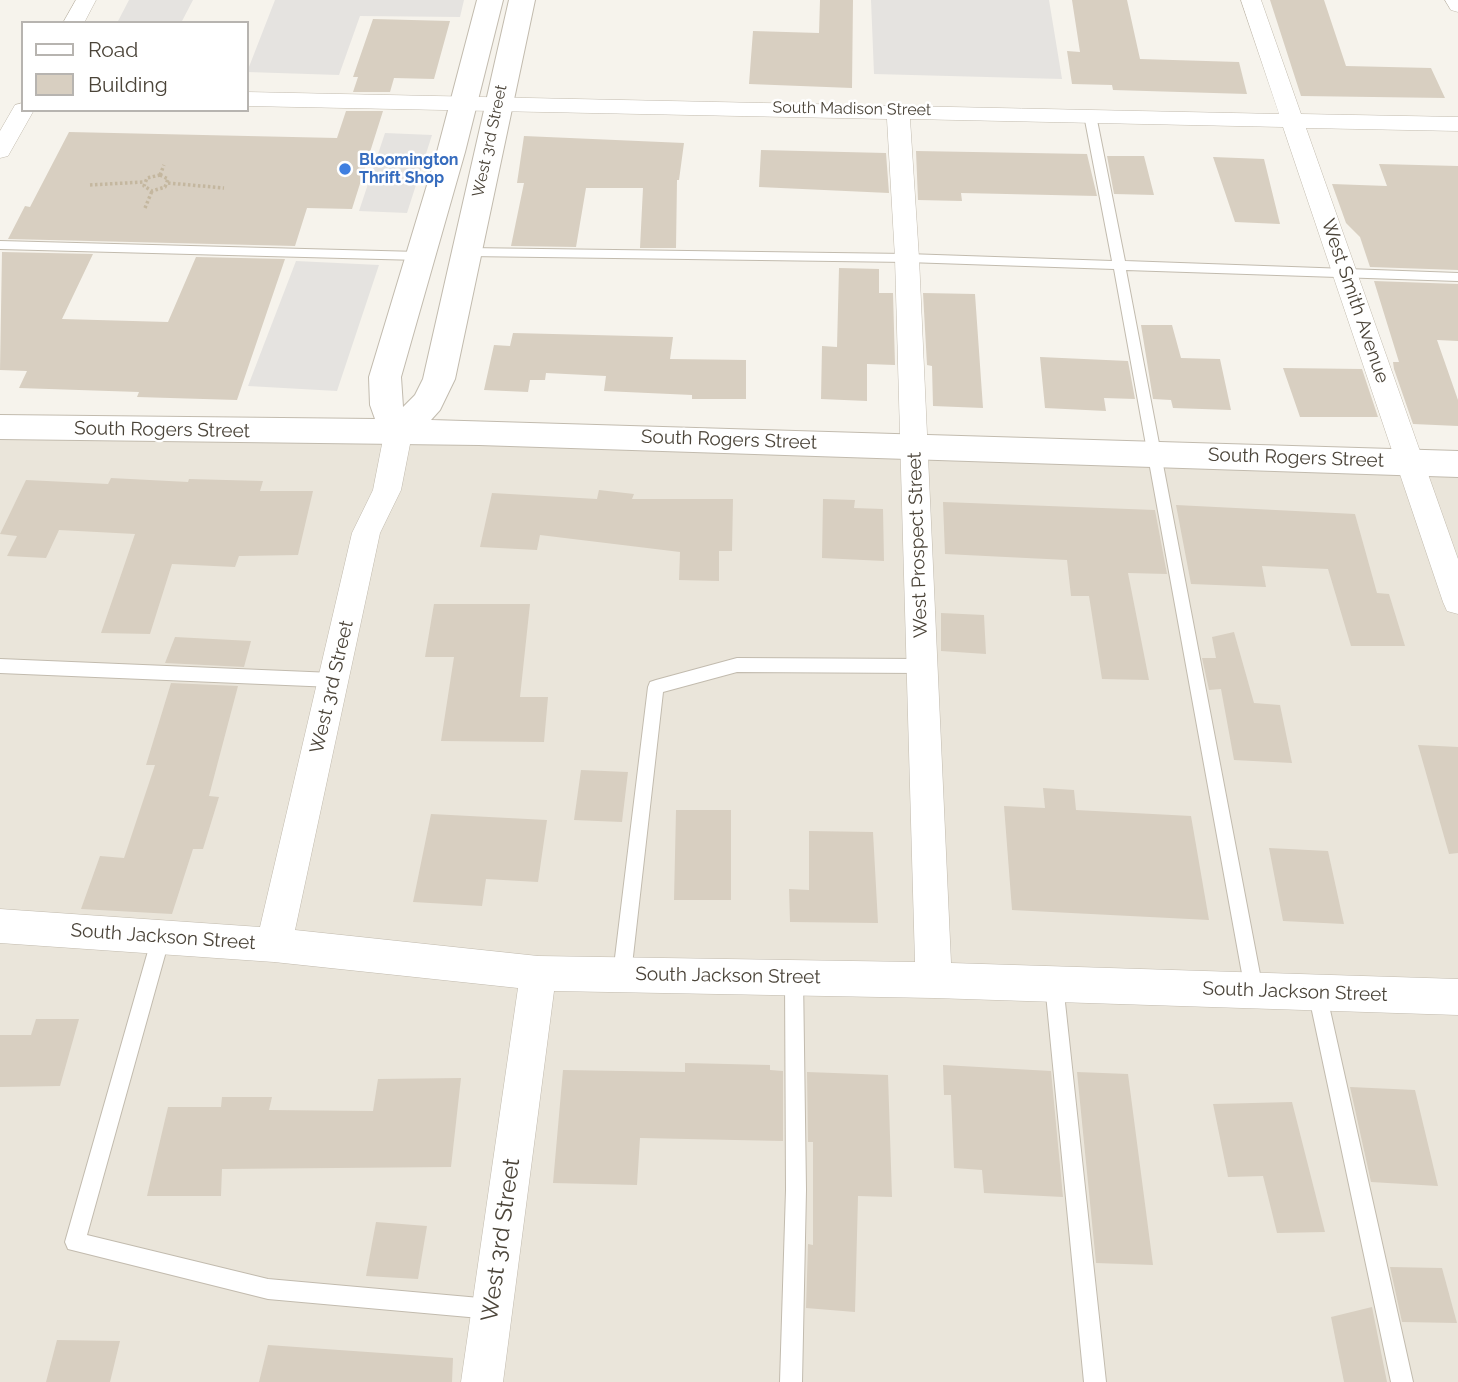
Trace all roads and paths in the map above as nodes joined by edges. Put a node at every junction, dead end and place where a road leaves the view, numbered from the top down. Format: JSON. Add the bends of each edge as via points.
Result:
{"nodes":[{"id":1,"x":86,"y":0,"type":"edge"},
{"id":2,"x":490,"y":0,"type":"edge"},
{"id":3,"x":522,"y":0,"type":"edge"},
{"id":4,"x":1251,"y":0,"type":"edge"},
{"id":5,"x":1455,"y":0,"type":"edge"},
{"id":6,"x":1458,"y":6,"type":"edge"},
{"id":7,"x":74,"y":21,"type":"edge"},
{"id":8,"x":21,"y":96,"type":"edge"},
{"id":9,"x":0,"y":97,"type":"edge"},
{"id":10,"x":248,"y":99,"type":"edge"},
{"id":11,"x":464,"y":103,"type":"junction"},
{"id":12,"x":498,"y":103,"type":"junction"},
{"id":13,"x":898,"y":110,"type":"junction"},
{"id":14,"x":22,"y":112,"type":"edge"},
{"id":15,"x":1090,"y":115,"type":"junction"},
{"id":16,"x":1291,"y":120,"type":"junction"},
{"id":17,"x":1458,"y":124,"type":"edge"},
{"id":18,"x":0,"y":151,"type":"edge"},
{"id":19,"x":164,"y":165,"type":"dead end"},
{"id":20,"x":160,"y":175,"type":"junction"},
{"id":21,"x":144,"y":182,"type":"junction"},
{"id":22,"x":168,"y":183,"type":"junction"},
{"id":23,"x":90,"y":185,"type":"dead end"},
{"id":24,"x":224,"y":188,"type":"dead end"},
{"id":25,"x":152,"y":191,"type":"junction"},
{"id":26,"x":145,"y":208,"type":"dead end"},
{"id":27,"x":0,"y":245,"type":"edge"},
{"id":28,"x":468,"y":253,"type":"junction"},
{"id":29,"x":419,"y":256,"type":"junction"},
{"id":30,"x":907,"y":258,"type":"junction"},
{"id":31,"x":1118,"y":266,"type":"junction"},
{"id":32,"x":1347,"y":275,"type":"junction"},
{"id":33,"x":1458,"y":277,"type":"edge"},
{"id":34,"x":0,"y":427,"type":"edge"},
{"id":35,"x":398,"y":434,"type":"junction"},
{"id":36,"x":914,"y":445,"type":"junction"},
{"id":37,"x":1155,"y":453,"type":"junction"},
{"id":38,"x":1410,"y":462,"type":"junction"},
{"id":39,"x":1458,"y":464,"type":"edge"},
{"id":40,"x":1458,"y":602,"type":"edge"},
{"id":41,"x":0,"y":666,"type":"edge"},
{"id":42,"x":922,"y":666,"type":"junction"},
{"id":43,"x":333,"y":680,"type":"junction"},
{"id":44,"x":0,"y":926,"type":"edge"},
{"id":45,"x":161,"y":937,"type":"junction"},
{"id":46,"x":274,"y":944,"type":"junction"},
{"id":47,"x":538,"y":973,"type":"junction"},
{"id":48,"x":622,"y":974,"type":"junction"},
{"id":49,"x":794,"y":977,"type":"junction"},
{"id":50,"x":934,"y":980,"type":"junction"},
{"id":51,"x":1054,"y":984,"type":"junction"},
{"id":52,"x":1254,"y":990,"type":"junction"},
{"id":53,"x":1317,"y":992,"type":"junction"},
{"id":54,"x":1458,"y":997,"type":"edge"},
{"id":55,"x":492,"y":1309,"type":"junction"},
{"id":56,"x":482,"y":1382,"type":"edge"},
{"id":57,"x":792,"y":1382,"type":"edge"},
{"id":58,"x":1095,"y":1382,"type":"edge"},
{"id":59,"x":1402,"y":1382,"type":"edge"}],
"edges":[{"from":1,"to":7,"type":"street"},
{"from":2,"to":11,"type":"street","name":"West 3rd Street"},
{"from":3,"to":12,"type":"street","name":"West 3rd Street"},
{"from":4,"to":16,"type":"street","name":"West Smith Avenue"},
{"from":5,"to":6,"type":"street"},
{"from":8,"to":9,"type":"street"},
{"from":10,"to":11,"type":"street","name":"South Madison Street"},
{"from":11,"to":12,"type":"street","name":"South Madison Street"},
{"from":11,"to":29,"type":"street","name":"West 3rd Street"},
{"from":12,"to":13,"type":"street","name":"South Madison Street"},
{"from":12,"to":28,"type":"street","name":"West 3rd Street"},
{"from":13,"to":15,"type":"street","name":"South Madison Street"},
{"from":13,"to":30,"type":"street","name":"West Prospect Street"},
{"from":14,"to":18,"type":"street"},
{"from":15,"to":16,"type":"street","name":"South Madison Street"},
{"from":15,"to":31,"type":"lane"},
{"from":16,"to":17,"type":"street","name":"South Madison Street"},
{"from":16,"to":32,"type":"street","name":"West Smith Avenue"},
{"from":19,"to":20,"type":"path"},
{"from":20,"to":21,"type":"path"},
{"from":20,"to":22,"type":"path","via":[[169,179]]},
{"from":21,"to":23,"type":"path"},
{"from":21,"to":25,"type":"path"},
{"from":22,"to":24,"type":"path"},
{"from":22,"to":25,"type":"path"},
{"from":25,"to":26,"type":"path"},
{"from":27,"to":29,"type":"lane"},
{"from":28,"to":30,"type":"lane"},
{"from":28,"to":35,"type":"street","name":"West 3rd Street","via":[[437,386],[424,408]]},
{"from":29,"to":35,"type":"street","name":"West 3rd Street","via":[[384,383],[386,405]]},
{"from":30,"to":31,"type":"lane"},
{"from":30,"to":36,"type":"street","name":"West Prospect Street"},
{"from":31,"to":32,"type":"lane"},
{"from":31,"to":37,"type":"lane"},
{"from":32,"to":33,"type":"lane"},
{"from":32,"to":38,"type":"street","name":"West Smith Avenue"},
{"from":34,"to":35,"type":"street","name":"South Rogers Street"},
{"from":35,"to":36,"type":"street","name":"South Rogers Street"},
{"from":35,"to":43,"type":"street","name":"West 3rd Street","via":[[387,490],[368,527]]},
{"from":36,"to":37,"type":"street","name":"South Rogers Street"},
{"from":36,"to":42,"type":"street","name":"West Prospect Street"},
{"from":37,"to":38,"type":"street","name":"South Rogers Street"},
{"from":37,"to":52,"type":"lane"},
{"from":38,"to":39,"type":"street","name":"South Rogers Street"},
{"from":38,"to":40,"type":"street","name":"West Smith Avenue"},
{"from":41,"to":43,"type":"lane"},
{"from":42,"to":48,"type":"lane","via":[[737,665],[656,687]]},
{"from":42,"to":50,"type":"street","name":"West Prospect Street"},
{"from":43,"to":46,"type":"street","name":"West 3rd Street"},
{"from":44,"to":45,"type":"street","name":"South Jackson Street"},
{"from":45,"to":46,"type":"street","name":"South Jackson Street"},
{"from":45,"to":55,"type":"lane","via":[[75,1242],[268,1289]]},
{"from":46,"to":47,"type":"street","name":"South Jackson Street"},
{"from":47,"to":48,"type":"street","name":"South Jackson Street"},
{"from":47,"to":55,"type":"street","name":"West 3rd Street"},
{"from":48,"to":49,"type":"street","name":"South Jackson Street"},
{"from":49,"to":50,"type":"street","name":"South Jackson Street"},
{"from":49,"to":57,"type":"lane"},
{"from":50,"to":51,"type":"street","name":"South Jackson Street"},
{"from":51,"to":52,"type":"street","name":"South Jackson Street"},
{"from":51,"to":58,"type":"lane"},
{"from":52,"to":53,"type":"street","name":"South Jackson Street"},
{"from":53,"to":54,"type":"street","name":"South Jackson Street"},
{"from":53,"to":59,"type":"lane"},
{"from":55,"to":56,"type":"street","name":"West 3rd Street"}]}
